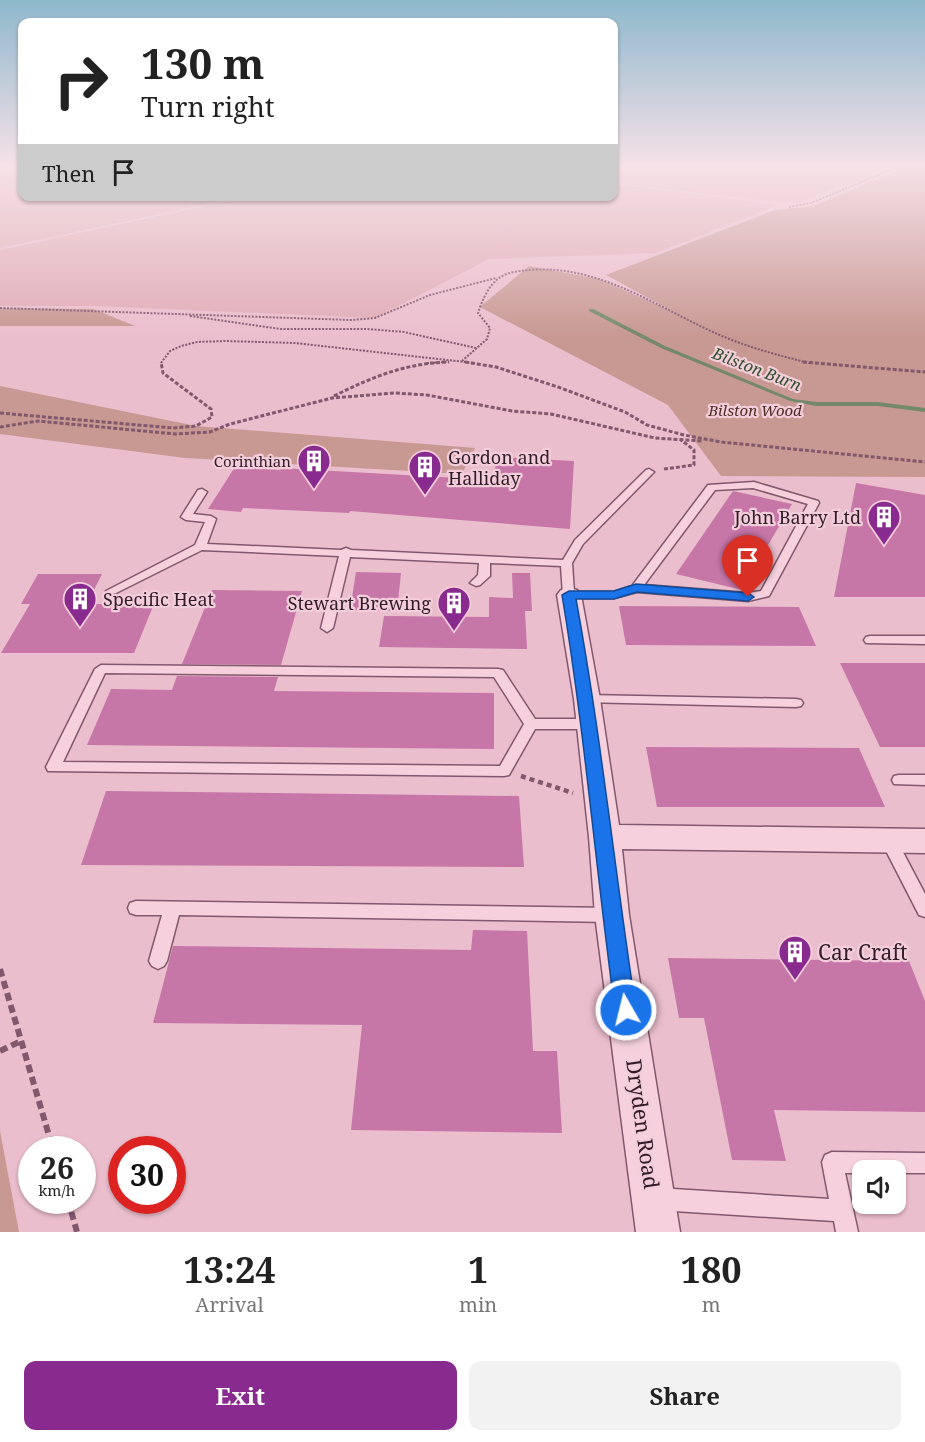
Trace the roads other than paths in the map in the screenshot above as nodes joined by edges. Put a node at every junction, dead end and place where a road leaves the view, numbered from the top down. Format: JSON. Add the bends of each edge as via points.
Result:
{"nodes":[{"id":1,"x":649,"y":472,"type":"road end"},
{"id":2,"x":202,"y":492,"type":"dead end"},
{"id":3,"x":200,"y":547,"type":"junction"},
{"id":4,"x":346,"y":551,"type":"junction"},
{"id":5,"x":485,"y":558,"type":"junction"},
{"id":6,"x":567,"y":579,"type":"junction"},
{"id":7,"x":476,"y":583,"type":"dead end"},
{"id":8,"x":636,"y":588,"type":"junction"},
{"id":9,"x":112,"y":591,"type":"dead end"},
{"id":10,"x":327,"y":628,"type":"dead end"},
{"id":11,"x":870,"y":640,"type":"dead end"},
{"id":12,"x":925,"y":640,"type":"edge"},
{"id":13,"x":796,"y":703,"type":"dead end"},
{"id":14,"x":588,"y":712,"type":"junction"},
{"id":15,"x":531,"y":724,"type":"junction"},
{"id":16,"x":900,"y":780,"type":"dead end"},
{"id":17,"x":925,"y":780,"type":"edge"},
{"id":18,"x":605,"y":837,"type":"junction"},
{"id":19,"x":889,"y":841,"type":"junction"},
{"id":20,"x":925,"y":841,"type":"edge"},
{"id":21,"x":136,"y":908,"type":"dead end"},
{"id":22,"x":172,"y":909,"type":"junction"},
{"id":23,"x":925,"y":910,"type":"edge"},
{"id":24,"x":612,"y":915,"type":"junction"},
{"id":25,"x":158,"y":961,"type":"dead end"},
{"id":26,"x":925,"y":1163,"type":"edge"},
{"id":27,"x":654,"y":1199,"type":"junction"},
{"id":28,"x":842,"y":1211,"type":"junction"},
{"id":29,"x":658,"y":1232,"type":"edge"},
{"id":30,"x":847,"y":1232,"type":"edge"}],
"edges":[{"from":1,"to":6,"type":"lane","via":[[579,542]]},
{"from":2,"to":3,"type":"lane","via":[[186,517],[211,519]]},
{"from":3,"to":4,"type":"lane"},
{"from":3,"to":9,"type":"lane"},
{"from":4,"to":5,"type":"lane"},
{"from":4,"to":10,"type":"lane"},
{"from":5,"to":6,"type":"lane"},
{"from":5,"to":7,"type":"lane","via":[[484,576]]},
{"from":6,"to":8,"type":"lane","via":[[614,595]]},
{"from":6,"to":14,"type":"street","name":"Dryden Road"},
{"from":8,"to":8,"type":"lane","via":[[712,487],[754,485],[814,502],[765,594],[748,597]]},
{"from":11,"to":12,"type":"lane"},
{"from":13,"to":14,"type":"lane"},
{"from":14,"to":15,"type":"lane"},
{"from":14,"to":18,"type":"street","name":"Dryden Road"},
{"from":15,"to":15,"type":"lane","via":[[504,771],[52,767],[101,669],[498,673]]},
{"from":16,"to":17,"type":"lane"},
{"from":18,"to":19,"type":"street"},
{"from":18,"to":24,"type":"street","name":"Dryden Road"},
{"from":19,"to":20,"type":"street"},
{"from":19,"to":23,"type":"lane"},
{"from":21,"to":22,"type":"lane"},
{"from":22,"to":24,"type":"lane"},
{"from":22,"to":25,"type":"lane"},
{"from":24,"to":27,"type":"street","name":"Dryden Road"},
{"from":26,"to":28,"type":"lane","via":[[832,1162]]},
{"from":27,"to":28,"type":"lane"},
{"from":27,"to":29,"type":"street","name":"Dryden Road"},
{"from":28,"to":30,"type":"lane"}]}
